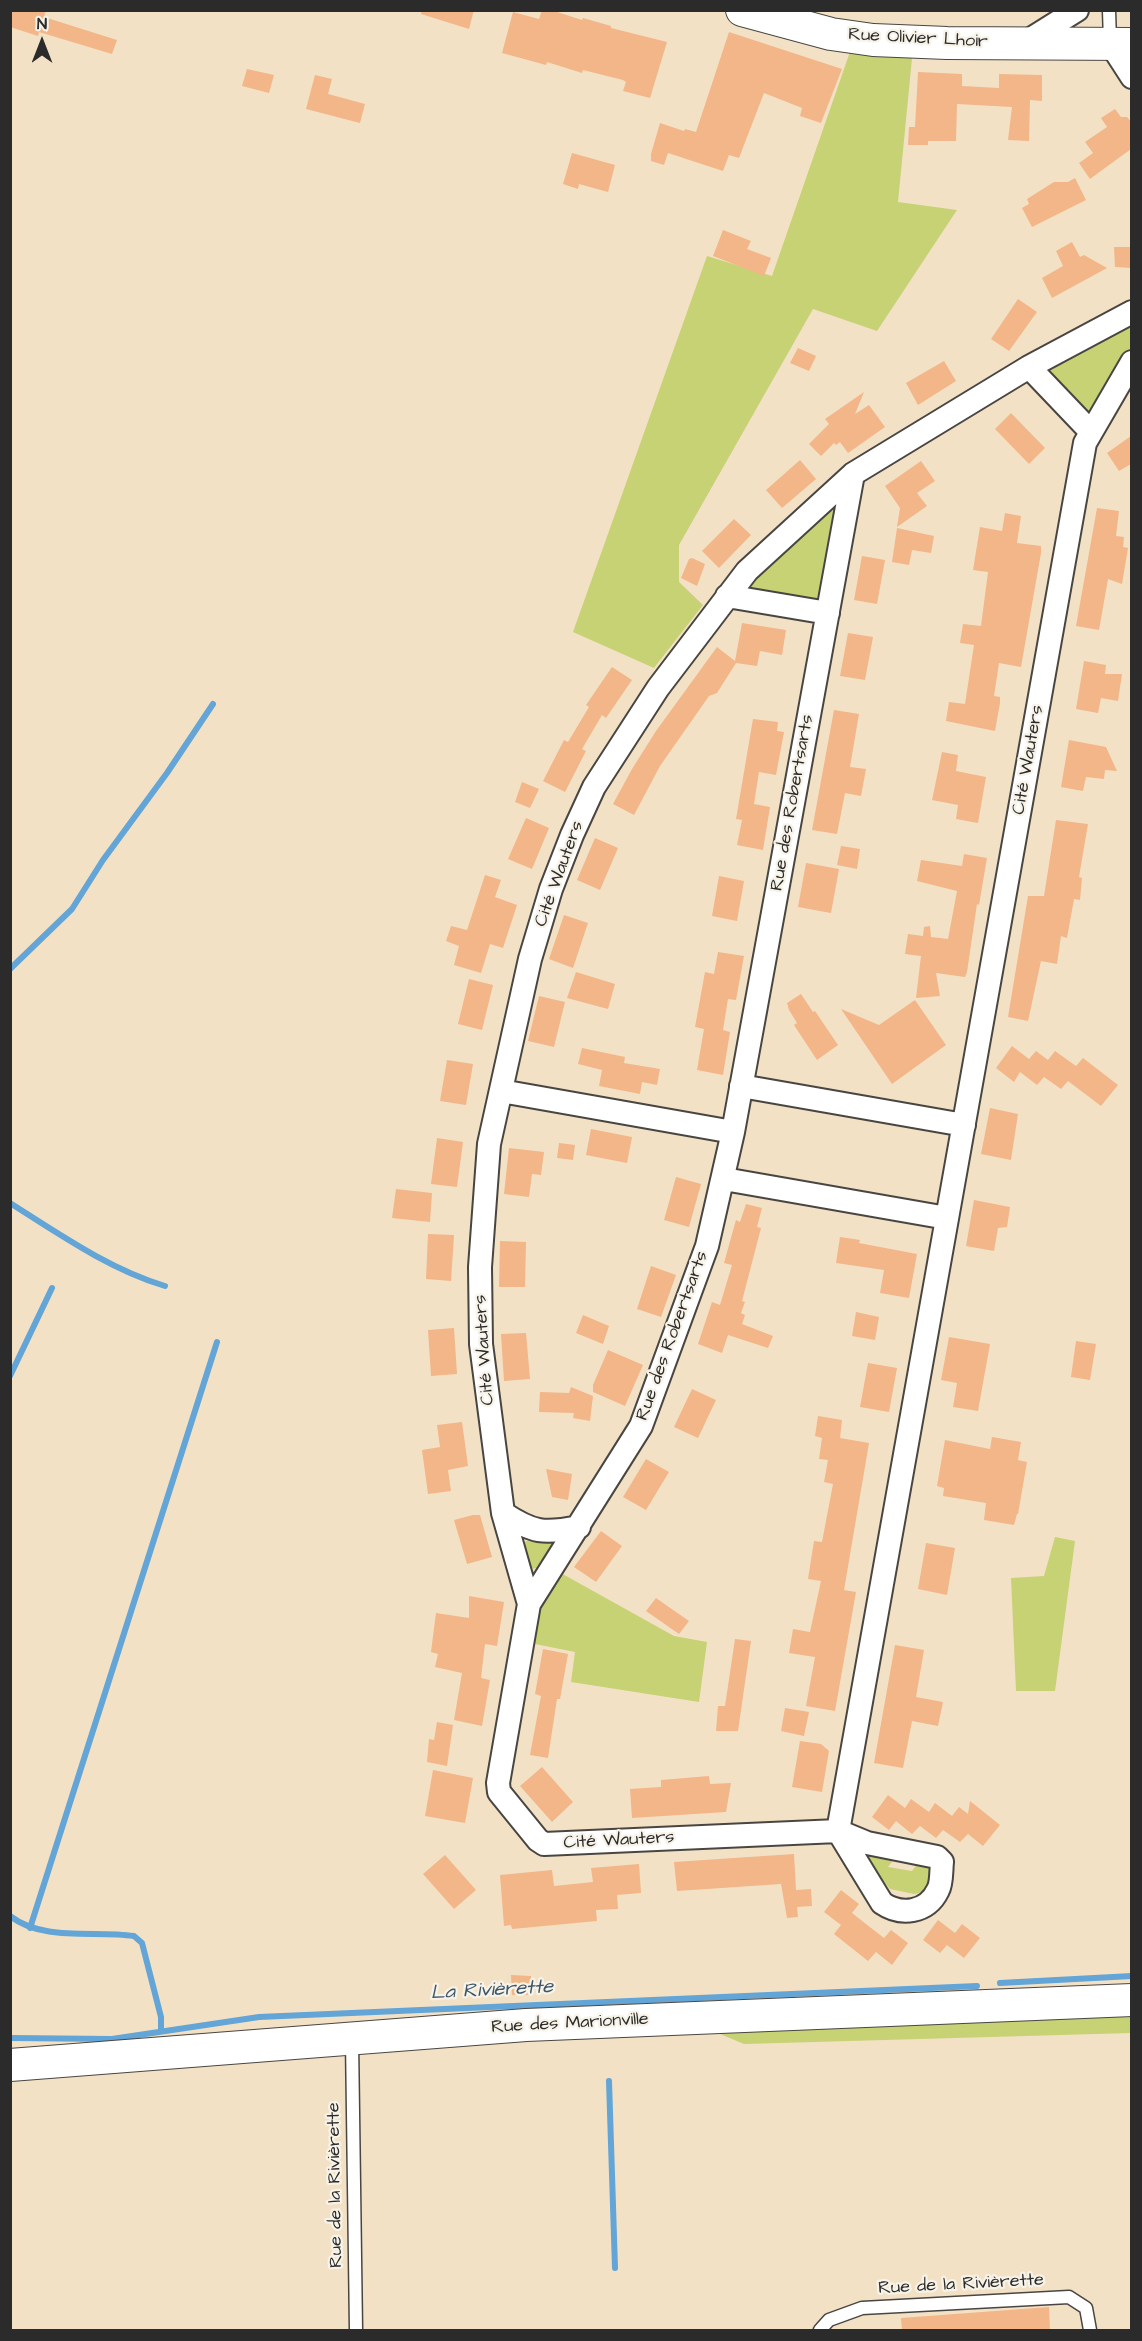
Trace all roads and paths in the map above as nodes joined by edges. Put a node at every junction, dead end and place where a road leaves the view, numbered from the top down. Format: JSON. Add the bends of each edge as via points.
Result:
{"nodes":[{"id":1,"x":742,"y":10,"type":"edge"},
{"id":2,"x":1077,"y":10,"type":"edge"},
{"id":3,"x":1109,"y":10,"type":"edge"},
{"id":4,"x":1026,"y":42,"type":"junction"},
{"id":5,"x":1121,"y":44,"type":"edge"},
{"id":6,"x":1131,"y":77,"type":"edge"},
{"id":7,"x":1131,"y":312,"type":"edge"},
{"id":8,"x":1131,"y":362,"type":"edge"},
{"id":9,"x":1029,"y":367,"type":"junction"},
{"id":10,"x":1091,"y":432,"type":"junction"},
{"id":11,"x":853,"y":474,"type":"junction"},
{"id":12,"x":727,"y":596,"type":"junction"},
{"id":13,"x":828,"y":613,"type":"junction"},
{"id":14,"x":741,"y":1086,"type":"junction"},
{"id":15,"x":501,"y":1090,"type":"junction"},
{"id":16,"x":964,"y":1125,"type":"junction"},
{"id":17,"x":733,"y":1132,"type":"junction"},
{"id":18,"x":723,"y":1179,"type":"junction"},
{"id":19,"x":947,"y":1218,"type":"junction"},
{"id":20,"x":503,"y":1513,"type":"junction"},
{"id":21,"x":579,"y":1527,"type":"junction"},
{"id":22,"x":529,"y":1604,"type":"junction"},
{"id":23,"x":838,"y":1831,"type":"junction"},
{"id":24,"x":1131,"y":2000,"type":"edge"},
{"id":25,"x":352,"y":2038,"type":"junction"},
{"id":26,"x":10,"y":2065,"type":"edge"},
{"id":27,"x":356,"y":2331,"type":"edge"},
{"id":28,"x":820,"y":2331,"type":"edge"},
{"id":29,"x":1090,"y":2331,"type":"edge"}],
"edges":[{"from":1,"to":4,"type":"street","name":"Rue Olivier Lhoir","via":[[831,34],[873,40]]},
{"from":2,"to":4,"type":"street"},
{"from":3,"to":5,"type":"lane"},
{"from":4,"to":5,"type":"street","name":"Rue Olivier Lhoir"},
{"from":5,"to":6,"type":"street"},
{"from":7,"to":9,"type":"street","name":"Cité Wauters"},
{"from":8,"to":10,"type":"street","name":"Cité Wauters"},
{"from":9,"to":10,"type":"street"},
{"from":9,"to":11,"type":"street","name":"Cité Wauters"},
{"from":10,"to":16,"type":"street","name":"Cité Wauters","via":[[1085,443]]},
{"from":11,"to":12,"type":"street","name":"Cité Wauters","via":[[747,571]]},
{"from":11,"to":13,"type":"street","name":"Rue des Robertsarts"},
{"from":12,"to":13,"type":"street"},
{"from":12,"to":15,"type":"street","name":"Cité Wauters","via":[[657,688],[589,797],[551,889],[530,959]]},
{"from":13,"to":14,"type":"street","name":"Rue des Robertsarts"},
{"from":14,"to":16,"type":"street"},
{"from":14,"to":17,"type":"street","name":"Rue des Robertsarts"},
{"from":15,"to":17,"type":"street"},
{"from":15,"to":20,"type":"street","name":"Cité Wauters","via":[[489,1144],[480,1278],[481,1344]]},
{"from":16,"to":19,"type":"street","name":"Cité Wauters"},
{"from":17,"to":18,"type":"street","name":"Rue des Robertsarts"},
{"from":18,"to":19,"type":"street"},
{"from":18,"to":21,"type":"street","name":"Rue des Robertsarts","via":[[707,1246],[641,1426]]},
{"from":19,"to":23,"type":"street","name":"Cité Wauters"},
{"from":20,"to":21,"type":"street","via":[[537,1532]]},
{"from":20,"to":22,"type":"street","name":"Cité Wauters"},
{"from":21,"to":22,"type":"street","name":"Rue des Robertsarts"},
{"from":22,"to":23,"type":"street","name":"Cité Wauters","via":[[498,1784],[502,1798],[538,1840],[554,1845]]},
{"from":23,"to":23,"type":"street","name":"Cité Wauters","via":[[867,1843],[937,1857],[942,1862],[938,1890],[914,1912],[891,1909],[882,1903]]},
{"from":24,"to":25,"type":"street","name":"Rue des Marionville","via":[[549,2024]]},
{"from":25,"to":26,"type":"street","name":"Rue des Marionville"},
{"from":25,"to":27,"type":"lane","name":"Rue de la Rivièrette"},
{"from":28,"to":29,"type":"lane","name":"Rue de la Rivièrette","via":[[829,2320],[862,2308],[1069,2297],[1086,2308]]}]}
